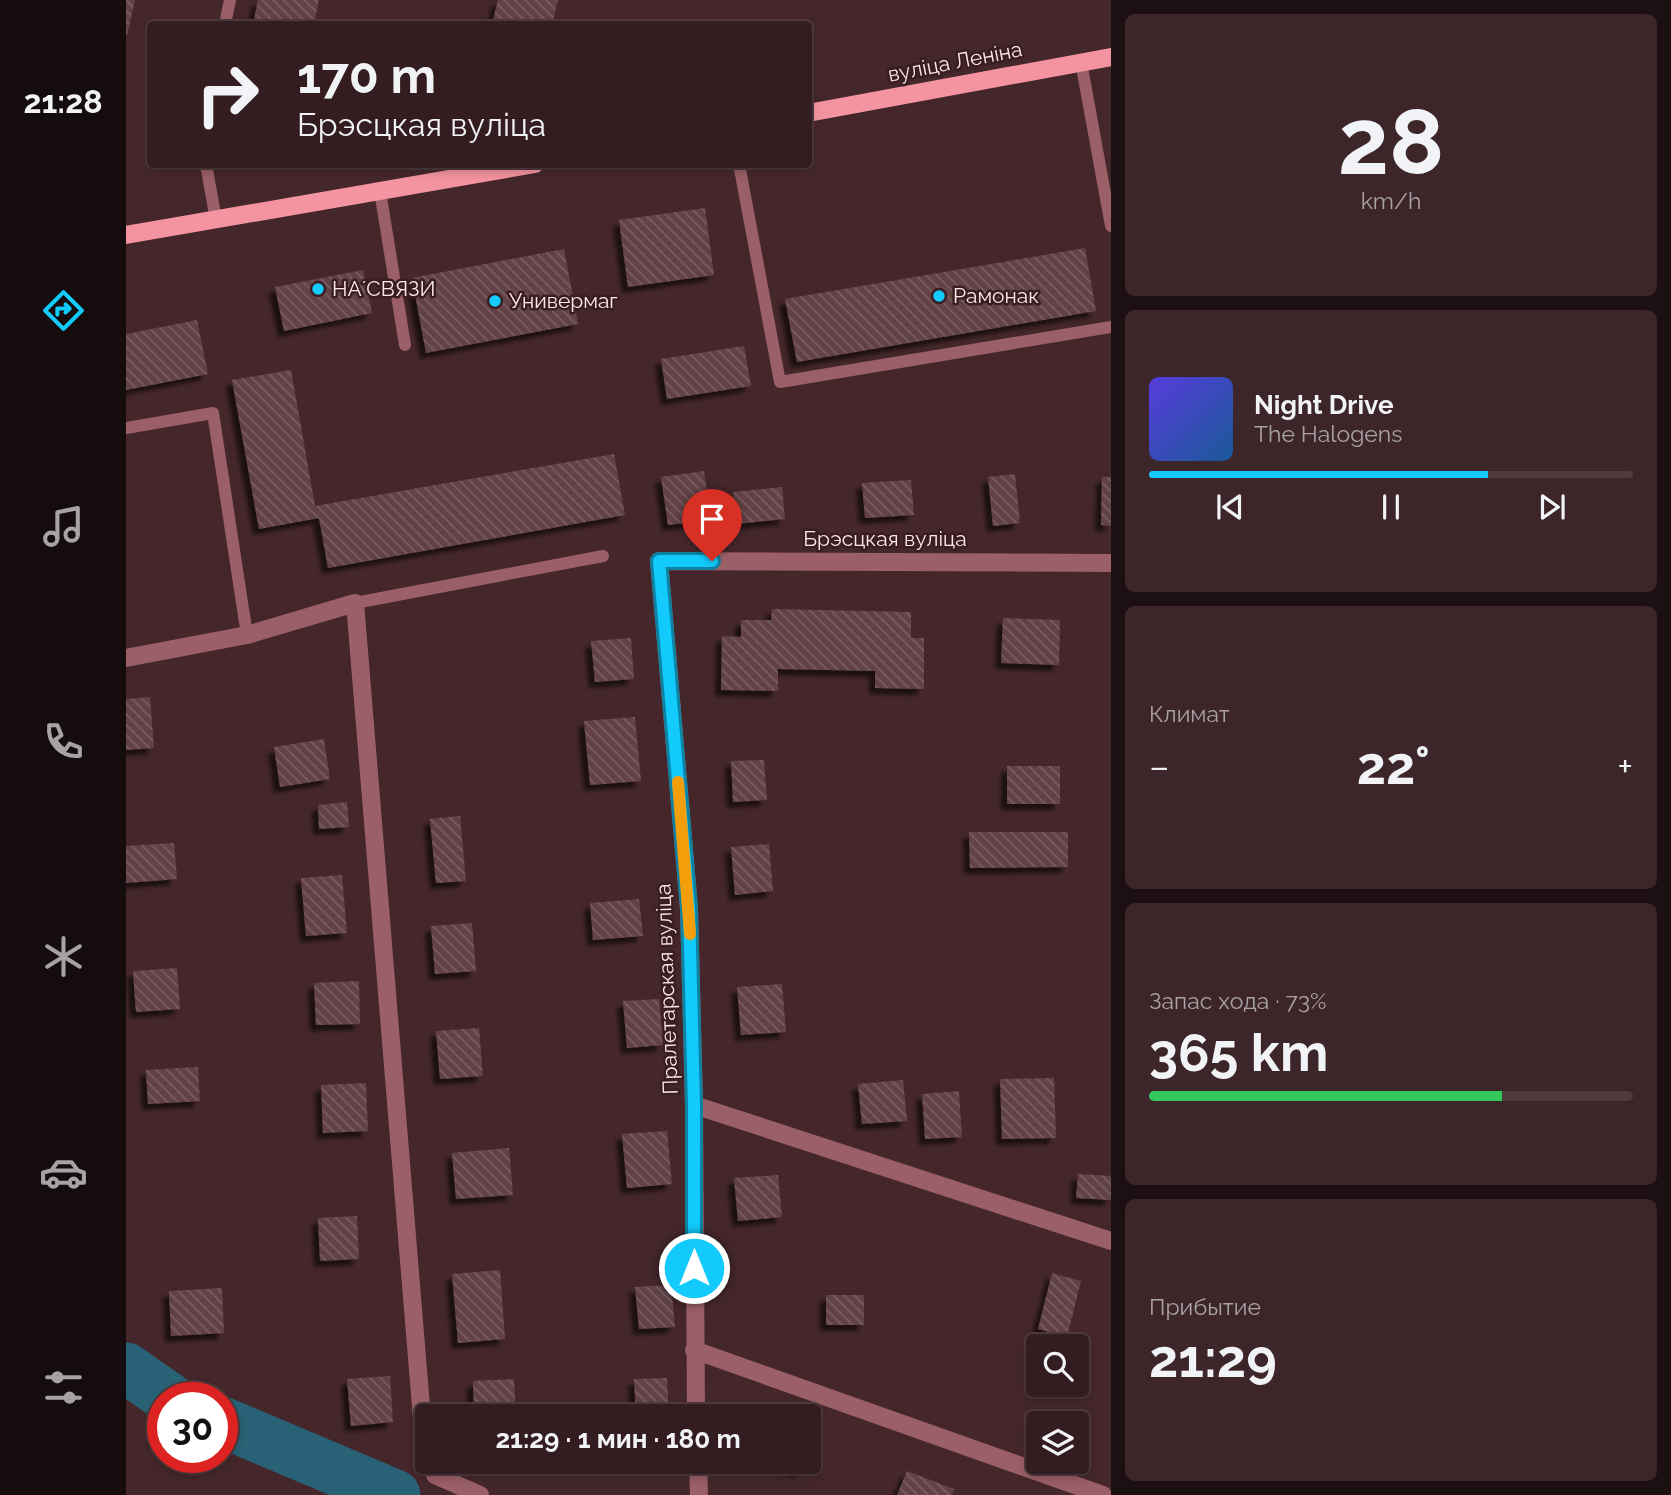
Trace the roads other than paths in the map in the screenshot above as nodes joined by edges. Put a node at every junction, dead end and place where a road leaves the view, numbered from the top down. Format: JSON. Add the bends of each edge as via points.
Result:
{"nodes":[{"id":1,"x":230,"y":0,"type":"edge"},
{"id":2,"x":226,"y":21,"type":"edge"},
{"id":3,"x":1111,"y":57,"type":"edge"},
{"id":4,"x":1081,"y":62,"type":"junction"},
{"id":5,"x":812,"y":112,"type":"edge"},
{"id":6,"x":207,"y":168,"type":"edge"},
{"id":7,"x":512,"y":168,"type":"edge"},
{"id":8,"x":740,"y":168,"type":"edge"},
{"id":9,"x":380,"y":191,"type":"junction"},
{"id":10,"x":216,"y":220,"type":"junction"},
{"id":11,"x":1111,"y":226,"type":"edge"},
{"id":12,"x":126,"y":235,"type":"edge"},
{"id":13,"x":1111,"y":327,"type":"edge"},
{"id":14,"x":405,"y":345,"type":"dead end"},
{"id":15,"x":126,"y":428,"type":"edge"},
{"id":16,"x":603,"y":556,"type":"dead end"},
{"id":17,"x":659,"y":561,"type":"joint"},
{"id":18,"x":1111,"y":562,"type":"edge"},
{"id":19,"x":355,"y":603,"type":"junction"},
{"id":20,"x":247,"y":635,"type":"junction"},
{"id":21,"x":126,"y":658,"type":"edge"},
{"id":22,"x":694,"y":1105,"type":"junction"},
{"id":23,"x":1111,"y":1241,"type":"edge"},
{"id":24,"x":694,"y":1350,"type":"junction"},
{"id":25,"x":421,"y":1404,"type":"edge"},
{"id":26,"x":696,"y":1404,"type":"edge"},
{"id":27,"x":436,"y":1474,"type":"edge"},
{"id":28,"x":698,"y":1474,"type":"edge"},
{"id":29,"x":480,"y":1495,"type":"edge"},
{"id":30,"x":699,"y":1495,"type":"edge"},
{"id":31,"x":1103,"y":1495,"type":"edge"}],
"edges":[{"from":1,"to":2,"type":"lane"},
{"from":3,"to":4,"type":"main road","name":"вуліца Леніна"},
{"from":4,"to":5,"type":"main road","name":"вуліца Леніна"},
{"from":4,"to":11,"type":"lane"},
{"from":6,"to":10,"type":"lane"},
{"from":7,"to":9,"type":"main road"},
{"from":8,"to":13,"type":"lane","via":[[780,382]]},
{"from":9,"to":10,"type":"main road"},
{"from":9,"to":14,"type":"lane"},
{"from":10,"to":12,"type":"main road"},
{"from":15,"to":20,"type":"lane","via":[[213,412]]},
{"from":16,"to":19,"type":"lane"},
{"from":17,"to":18,"type":"street","name":"Брэсцкая вуліца"},
{"from":17,"to":22,"type":"street","name":"Пралетарская вуліца","via":[[689,908]]},
{"from":19,"to":20,"type":"street"},
{"from":19,"to":25,"type":"street"},
{"from":20,"to":21,"type":"street"},
{"from":22,"to":23,"type":"street"},
{"from":22,"to":24,"type":"street","name":"Пралетарская вуліца"},
{"from":24,"to":26,"type":"street","name":"Пралетарская вуліца"},
{"from":24,"to":31,"type":"street"},
{"from":27,"to":29,"type":"street"},
{"from":28,"to":30,"type":"street"}]}
